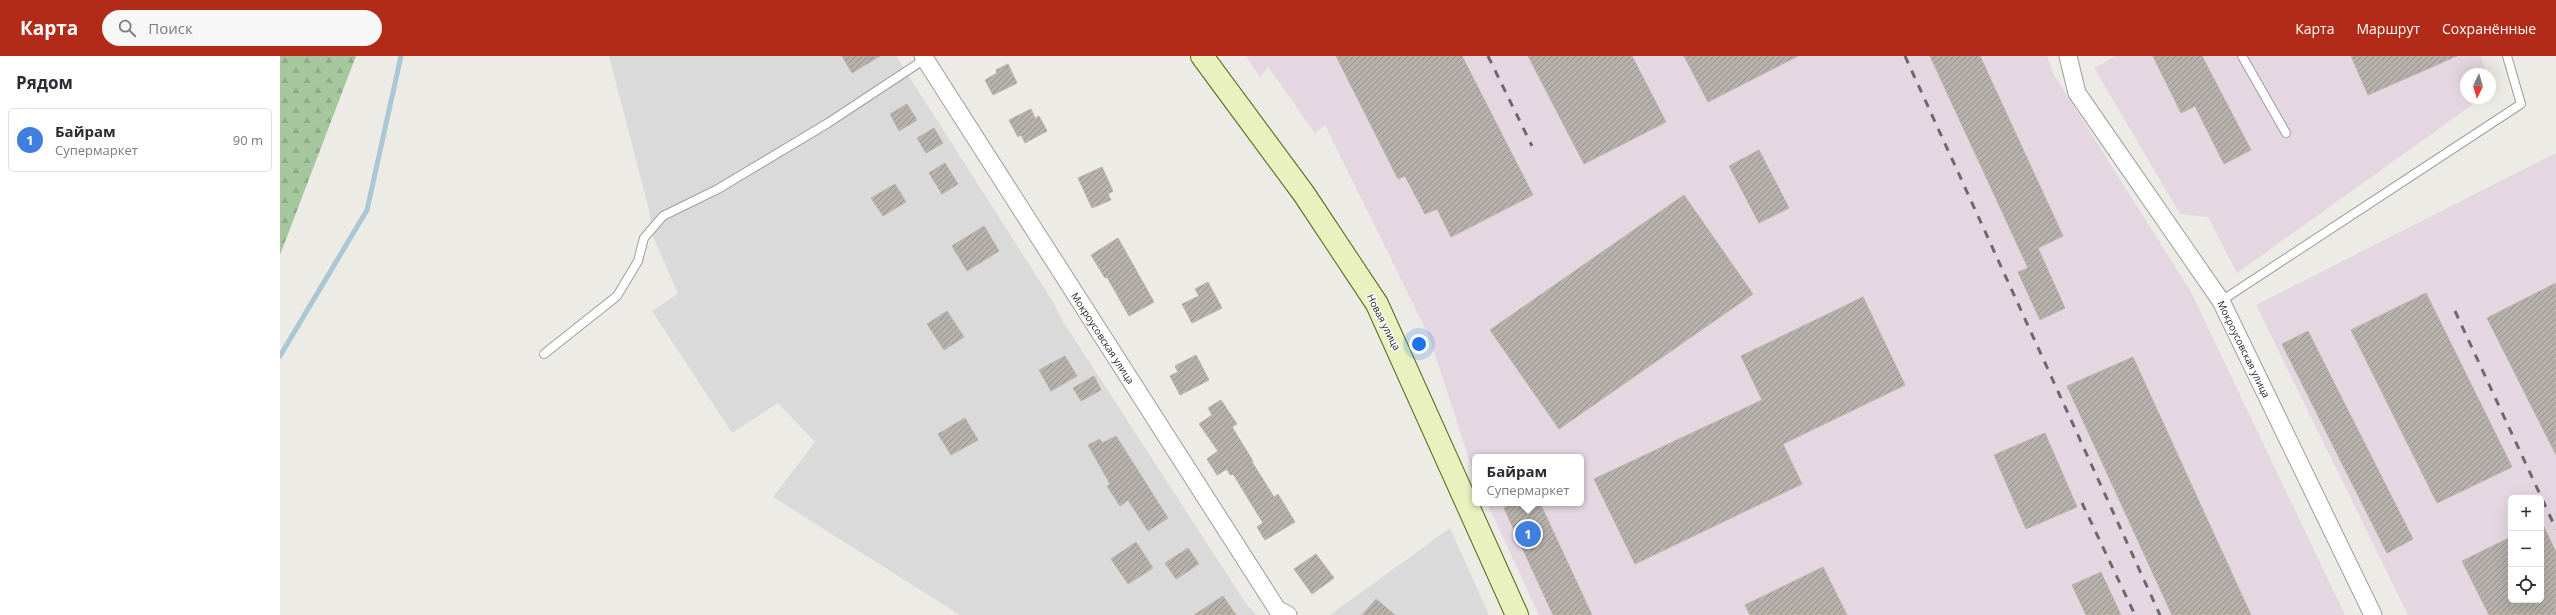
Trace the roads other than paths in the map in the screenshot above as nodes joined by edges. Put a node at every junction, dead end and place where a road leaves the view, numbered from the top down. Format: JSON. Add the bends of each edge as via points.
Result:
{"nodes":[{"id":1,"x":1202,"y":56,"type":"edge"},
{"id":2,"x":2068,"y":56,"type":"edge"},
{"id":3,"x":2242,"y":56,"type":"edge"},
{"id":4,"x":2507,"y":56,"type":"edge"},
{"id":5,"x":924,"y":58,"type":"edge"},
{"id":6,"x":2286,"y":133,"type":"dead end"},
{"id":7,"x":2221,"y":301,"type":"junction"},
{"id":8,"x":544,"y":354,"type":"dead end"},
{"id":9,"x":1288,"y":615,"type":"edge"},
{"id":10,"x":1517,"y":615,"type":"edge"},
{"id":11,"x":2374,"y":615,"type":"edge"}],
"edges":[{"from":1,"to":10,"type":"main road","name":"Новая улица","via":[[1304,194],[1377,304]]},
{"from":2,"to":7,"type":"street","name":"Мокроусовская улица","via":[[2077,93]]},
{"from":3,"to":6,"type":"lane"},
{"from":4,"to":7,"type":"lane","via":[[2521,104]]},
{"from":5,"to":8,"type":"lane","via":[[828,123],[718,189],[664,216],[644,238],[638,261],[617,296]]},
{"from":5,"to":9,"type":"street","name":"Мокроусовская улица","via":[[1277,609]]},
{"from":7,"to":11,"type":"street","name":"Мокроусовская улица"}]}
